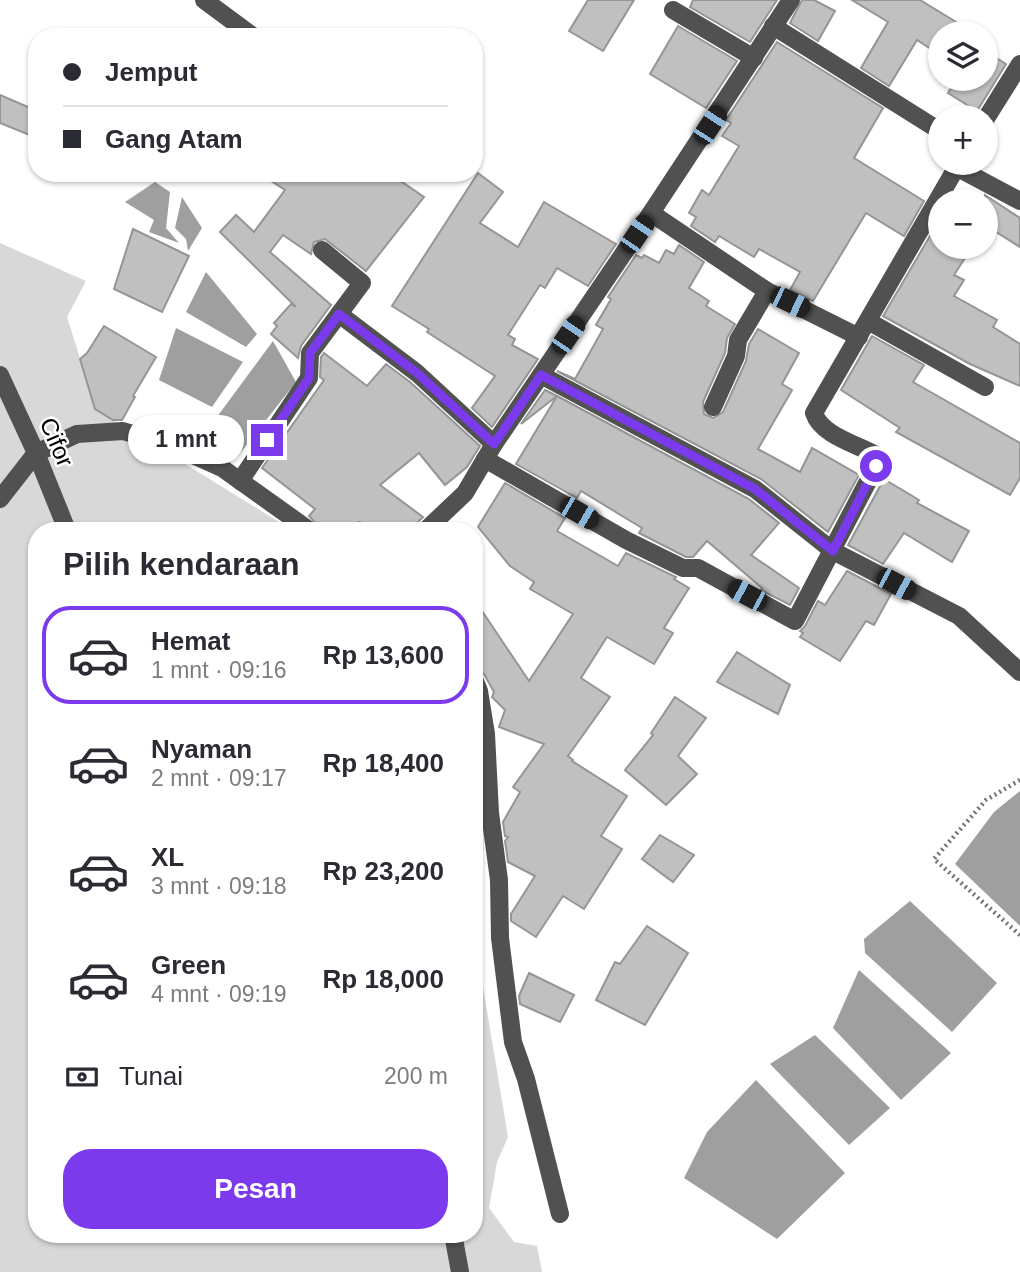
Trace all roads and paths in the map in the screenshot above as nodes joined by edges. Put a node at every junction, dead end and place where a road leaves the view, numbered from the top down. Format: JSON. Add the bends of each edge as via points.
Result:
{"nodes":[{"id":1,"x":204,"y":0,"type":"edge"},
{"id":2,"x":791,"y":0,"type":"edge"},
{"id":3,"x":673,"y":10,"type":"dead end"},
{"id":4,"x":773,"y":26,"type":"junction"},
{"id":5,"x":242,"y":28,"type":"edge"},
{"id":6,"x":754,"y":58,"type":"junction"},
{"id":7,"x":1020,"y":64,"type":"edge"},
{"id":8,"x":994,"y":105,"type":"edge"},
{"id":9,"x":928,"y":123,"type":"edge"},
{"id":10,"x":952,"y":175,"type":"edge"},
{"id":11,"x":975,"y":175,"type":"edge"},
{"id":12,"x":1020,"y":201,"type":"edge"},
{"id":13,"x":651,"y":213,"type":"junction"},
{"id":14,"x":322,"y":250,"type":"dead end"},
{"id":15,"x":767,"y":291,"type":"junction"},
{"id":16,"x":339,"y":314,"type":"junction"},
{"id":17,"x":864,"y":329,"type":"junction"},
{"id":18,"x":0,"y":375,"type":"edge"},
{"id":19,"x":541,"y":375,"type":"junction"},
{"id":20,"x":985,"y":387,"type":"dead end"},
{"id":21,"x":713,"y":407,"type":"dead end"},
{"id":22,"x":489,"y":452,"type":"junction"},
{"id":23,"x":36,"y":453,"type":"junction"},
{"id":24,"x":240,"y":481,"type":"junction"},
{"id":25,"x":0,"y":499,"type":"edge"},
{"id":26,"x":64,"y":522,"type":"edge"},
{"id":27,"x":298,"y":522,"type":"edge"},
{"id":28,"x":435,"y":522,"type":"edge"},
{"id":29,"x":833,"y":551,"type":"junction"},
{"id":30,"x":1020,"y":672,"type":"edge"},
{"id":31,"x":483,"y":716,"type":"edge"},
{"id":32,"x":1020,"y":780,"type":"edge"},
{"id":33,"x":1020,"y":935,"type":"edge"},
{"id":34,"x":560,"y":1214,"type":"dead end"},
{"id":35,"x":455,"y":1243,"type":"edge"},
{"id":36,"x":460,"y":1272,"type":"edge"}],
"edges":[{"from":1,"to":5,"type":"street"},
{"from":2,"to":4,"type":"street"},
{"from":3,"to":6,"type":"street"},
{"from":4,"to":6,"type":"street"},
{"from":4,"to":9,"type":"street"},
{"from":6,"to":13,"type":"street"},
{"from":7,"to":8,"type":"street"},
{"from":10,"to":17,"type":"street"},
{"from":11,"to":12,"type":"street"},
{"from":13,"to":15,"type":"street"},
{"from":13,"to":19,"type":"street"},
{"from":14,"to":16,"type":"street","via":[[362,283]]},
{"from":15,"to":17,"type":"street"},
{"from":15,"to":21,"type":"street","via":[[738,340],[736,356]]},
{"from":16,"to":22,"type":"street","via":[[417,373]]},
{"from":16,"to":24,"type":"street","via":[[310,353],[309,378]]},
{"from":17,"to":20,"type":"street"},
{"from":17,"to":29,"type":"street","via":[[814,413],[826,429],[876,455],[876,466]]},
{"from":18,"to":23,"type":"street","name":"Cifor"},
{"from":19,"to":22,"type":"street"},
{"from":19,"to":29,"type":"street","via":[[755,489]]},
{"from":22,"to":28,"type":"street","via":[[466,493]]},
{"from":22,"to":29,"type":"street","via":[[626,540],[683,568],[698,568],[796,621]]},
{"from":23,"to":24,"type":"street","via":[[77,434],[123,431],[173,446]]},
{"from":23,"to":25,"type":"street"},
{"from":23,"to":26,"type":"street","name":"Cifor"},
{"from":24,"to":27,"type":"street"},
{"from":29,"to":30,"type":"street","via":[[959,616]]},
{"from":31,"to":34,"type":"street","via":[[513,1042]]},
{"from":32,"to":33,"type":"path","via":[[986,800],[933,859]]},
{"from":35,"to":36,"type":"street"}]}
